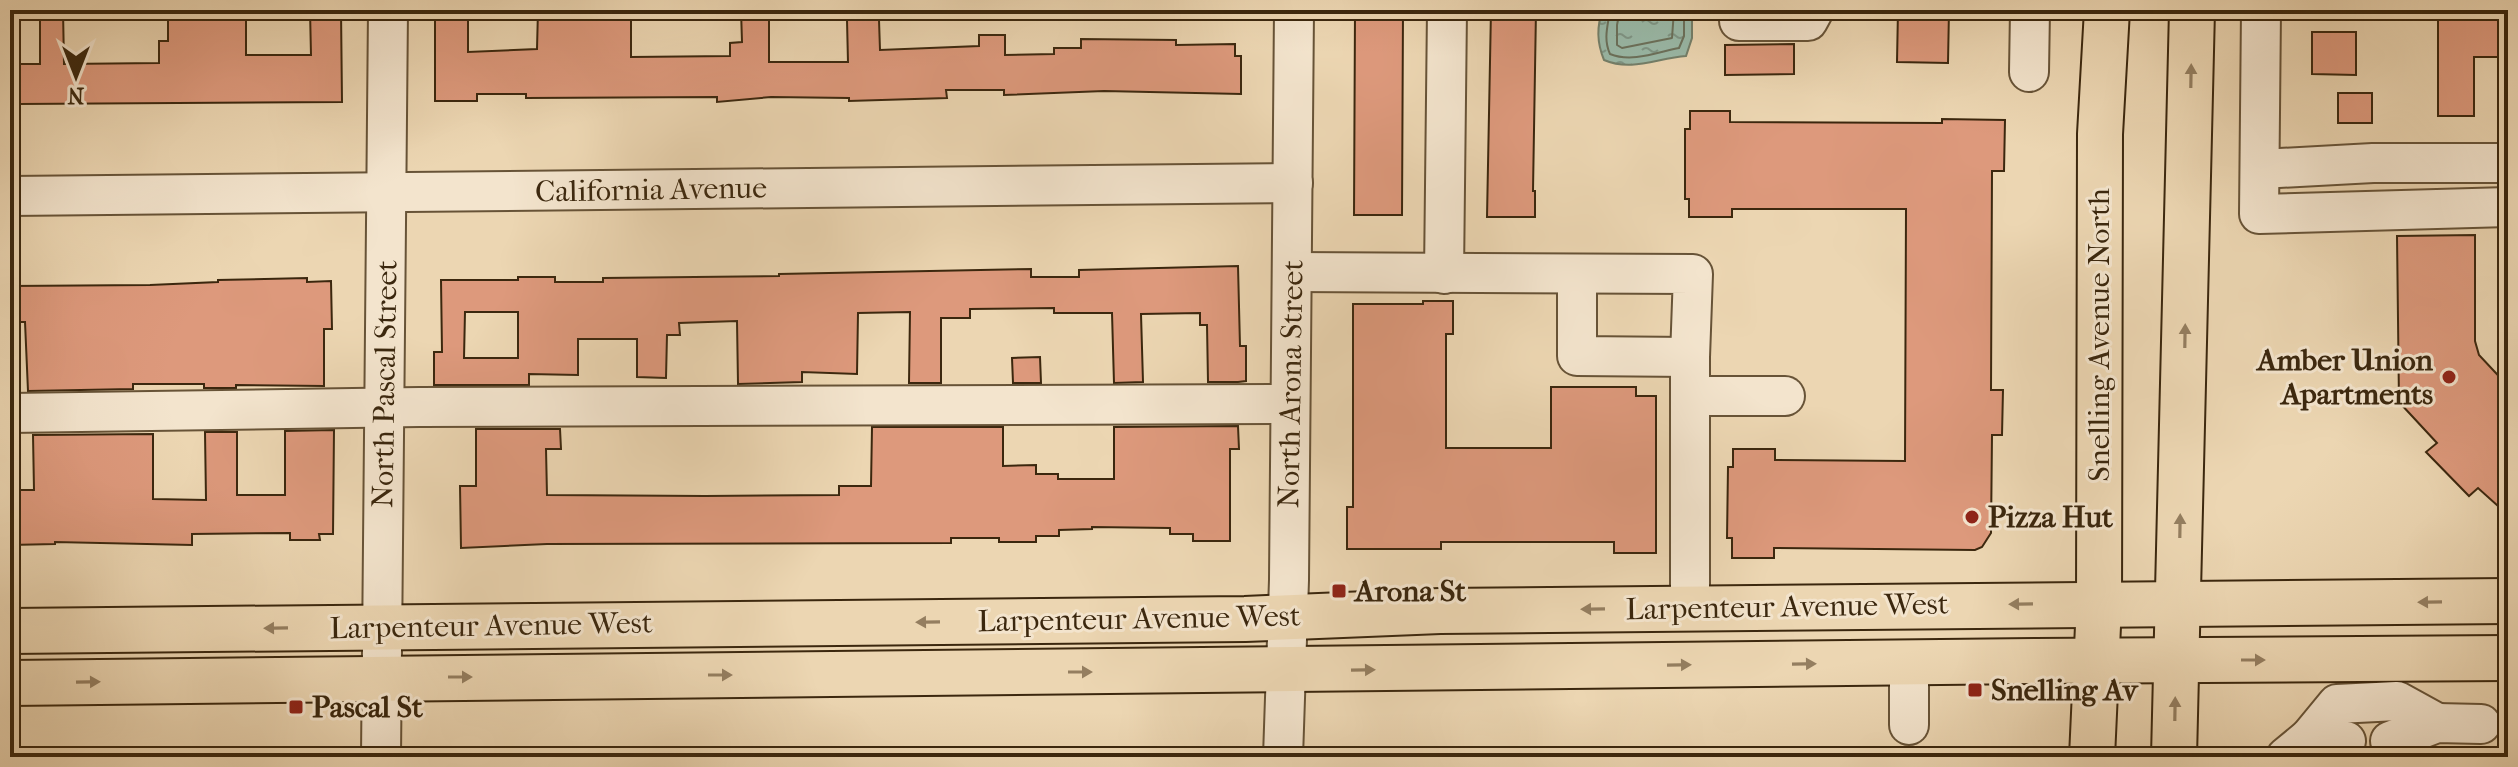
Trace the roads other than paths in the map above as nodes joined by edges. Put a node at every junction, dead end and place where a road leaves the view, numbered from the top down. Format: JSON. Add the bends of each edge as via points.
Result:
{"nodes":[{"id":1,"x":388,"y":10,"type":"edge"},
{"id":2,"x":1294,"y":10,"type":"edge"},
{"id":3,"x":1447,"y":10,"type":"edge"},
{"id":4,"x":1814,"y":10,"type":"edge"},
{"id":5,"x":2030,"y":10,"type":"edge"},
{"id":6,"x":2107,"y":10,"type":"edge"},
{"id":7,"x":2192,"y":10,"type":"edge"},
{"id":8,"x":2261,"y":10,"type":"edge"},
{"id":9,"x":1739,"y":21,"type":"dead end"},
{"id":10,"x":2029,"y":72,"type":"dead end"},
{"id":11,"x":2508,"y":163,"type":"edge"},
{"id":12,"x":2261,"y":169,"type":"junction"},
{"id":13,"x":1293,"y":183,"type":"junction"},
{"id":14,"x":386,"y":193,"type":"junction"},
{"id":15,"x":10,"y":196,"type":"edge"},
{"id":16,"x":2508,"y":207,"type":"edge"},
{"id":17,"x":1292,"y":272,"type":"junction"},
{"id":18,"x":1444,"y":274,"type":"junction"},
{"id":19,"x":1577,"y":274,"type":"junction"},
{"id":20,"x":1690,"y":357,"type":"junction"},
{"id":21,"x":1690,"y":396,"type":"junction"},
{"id":22,"x":1785,"y":396,"type":"dead end"},
{"id":23,"x":1290,"y":404,"type":"junction"},
{"id":24,"x":386,"y":407,"type":"junction"},
{"id":25,"x":10,"y":413,"type":"edge"},
{"id":26,"x":2508,"y":601,"type":"edge"},
{"id":27,"x":2099,"y":604,"type":"junction"},
{"id":28,"x":2179,"y":604,"type":"junction"},
{"id":29,"x":1690,"y":608,"type":"junction"},
{"id":30,"x":1286,"y":618,"type":"junction"},
{"id":31,"x":382,"y":627,"type":"junction"},
{"id":32,"x":10,"y":631,"type":"edge"},
{"id":33,"x":2508,"y":658,"type":"edge"},
{"id":34,"x":2095,"y":660,"type":"junction"},
{"id":35,"x":2175,"y":660,"type":"junction"},
{"id":36,"x":1909,"y":662,"type":"junction"},
{"id":37,"x":1285,"y":670,"type":"junction"},
{"id":38,"x":382,"y":678,"type":"junction"},
{"id":39,"x":10,"y":683,"type":"edge"},
{"id":40,"x":2437,"y":723,"type":"junction"},
{"id":41,"x":2481,"y":724,"type":"dead end"},
{"id":42,"x":1909,"y":725,"type":"dead end"},
{"id":43,"x":2390,"y":741,"type":"dead end"},
{"id":44,"x":2315,"y":748,"type":"edge"},
{"id":45,"x":381,"y":757,"type":"edge"},
{"id":46,"x":1283,"y":757,"type":"edge"},
{"id":47,"x":2092,"y":757,"type":"edge"},
{"id":48,"x":2174,"y":757,"type":"edge"}],
"edges":[{"from":1,"to":14,"type":"street","name":"North Pascal Street"},
{"from":2,"to":13,"type":"street","name":"North Arona Street"},
{"from":3,"to":18,"type":"street"},
{"from":4,"to":9,"type":"street","via":[[1808,21]]},
{"from":5,"to":10,"type":"street"},
{"from":6,"to":27,"type":"main road","name":"Snelling Avenue North","via":[[2100,134]]},
{"from":28,"to":7,"type":"main road","one_way":true},
{"from":8,"to":12,"type":"street"},
{"from":11,"to":12,"type":"street"},
{"from":12,"to":16,"type":"street","via":[[2259,214]]},
{"from":13,"to":14,"type":"street","name":"California Avenue"},
{"from":13,"to":17,"type":"street","name":"North Arona Street"},
{"from":14,"to":15,"type":"street","name":"California Avenue"},
{"from":14,"to":24,"type":"street","name":"North Pascal Street"},
{"from":17,"to":18,"type":"street"},
{"from":17,"to":23,"type":"street","name":"North Arona Street"},
{"from":18,"to":19,"type":"street"},
{"from":19,"to":20,"type":"street","via":[[1577,356]]},
{"from":19,"to":20,"type":"street","via":[[1693,274]]},
{"from":20,"to":21,"type":"street"},
{"from":21,"to":22,"type":"street"},
{"from":21,"to":29,"type":"street"},
{"from":23,"to":24,"type":"street"},
{"from":23,"to":30,"type":"street","name":"North Arona Street"},
{"from":24,"to":25,"type":"street"},
{"from":24,"to":31,"type":"street","name":"North Pascal Street"},
{"from":26,"to":28,"type":"main road","name":"Larpenteur Avenue West","one_way":true},
{"from":27,"to":28,"type":"main road","name":"Larpenteur Avenue West"},
{"from":27,"to":29,"type":"main road","name":"Larpenteur Avenue West","one_way":true},
{"from":27,"to":34,"type":"main road","name":"Snelling Avenue North"},
{"from":28,"to":35,"type":"main road"},
{"from":29,"to":30,"type":"main road","name":"Larpenteur Avenue West","one_way":true},
{"from":30,"to":31,"type":"main road","name":"Larpenteur Avenue West","one_way":true},
{"from":30,"to":37,"type":"street","name":"North Arona Street"},
{"from":31,"to":32,"type":"main road","name":"Larpenteur Avenue West","one_way":true},
{"from":31,"to":38,"type":"street","name":"North Pascal Street"},
{"from":35,"to":33,"type":"main road","name":"Larpenteur Avenue West","one_way":true},
{"from":34,"to":35,"type":"main road","name":"Larpenteur Avenue West"},
{"from":34,"to":36,"type":"main road","name":"Larpenteur Avenue West"},
{"from":34,"to":47,"type":"main road","name":"Snelling Avenue North"},
{"from":48,"to":35,"type":"main road","one_way":true},
{"from":37,"to":36,"type":"main road","name":"Larpenteur Avenue West","one_way":true},
{"from":36,"to":42,"type":"street"},
{"from":38,"to":37,"type":"main road","name":"Larpenteur Avenue West","one_way":true},
{"from":37,"to":46,"type":"street","name":"North Arona Street"},
{"from":39,"to":38,"type":"main road","name":"Larpenteur Avenue West","one_way":true},
{"from":38,"to":45,"type":"street","name":"North Pascal Street"},
{"from":40,"to":41,"type":"street"},
{"from":40,"to":43,"type":"street"},
{"from":40,"to":44,"type":"street","via":[[2397,701],[2337,704]]}]}
